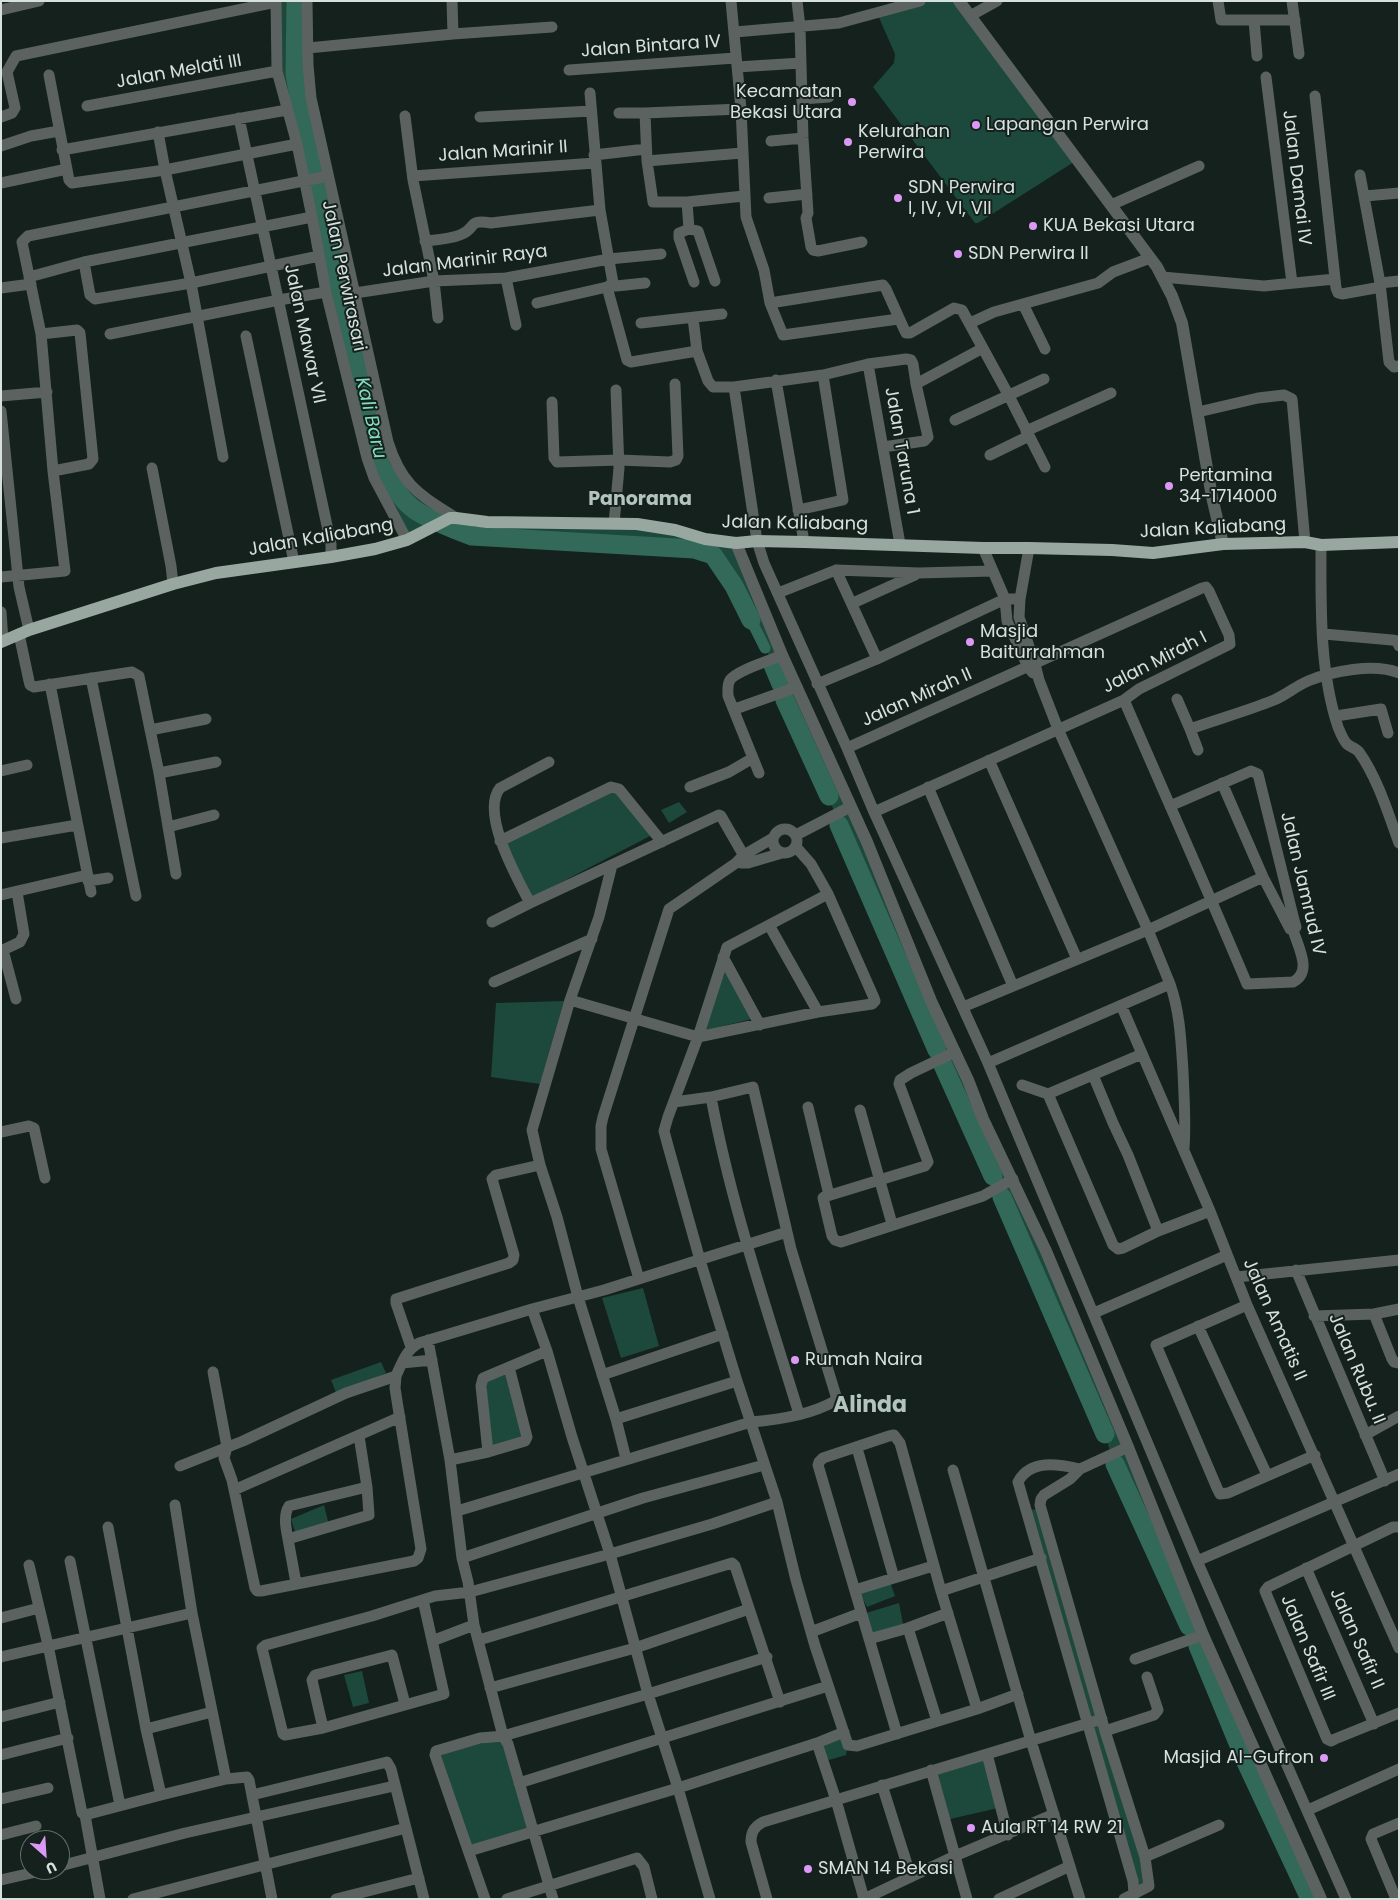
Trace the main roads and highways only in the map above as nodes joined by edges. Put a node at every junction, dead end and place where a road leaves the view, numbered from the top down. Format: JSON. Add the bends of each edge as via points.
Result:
{"nodes":[{"id":1,"x":1399,"y":542,"type":"edge"},
{"id":2,"x":2,"y":641,"type":"edge"}],
"edges":[{"from":1,"to":2,"type":"main road","name":"Jalan Kaliabang","via":[[1223,544],[1153,553],[900,544],[736,543],[637,524],[487,522],[453,518],[410,538],[375,549],[216,573],[173,584]]}]}
